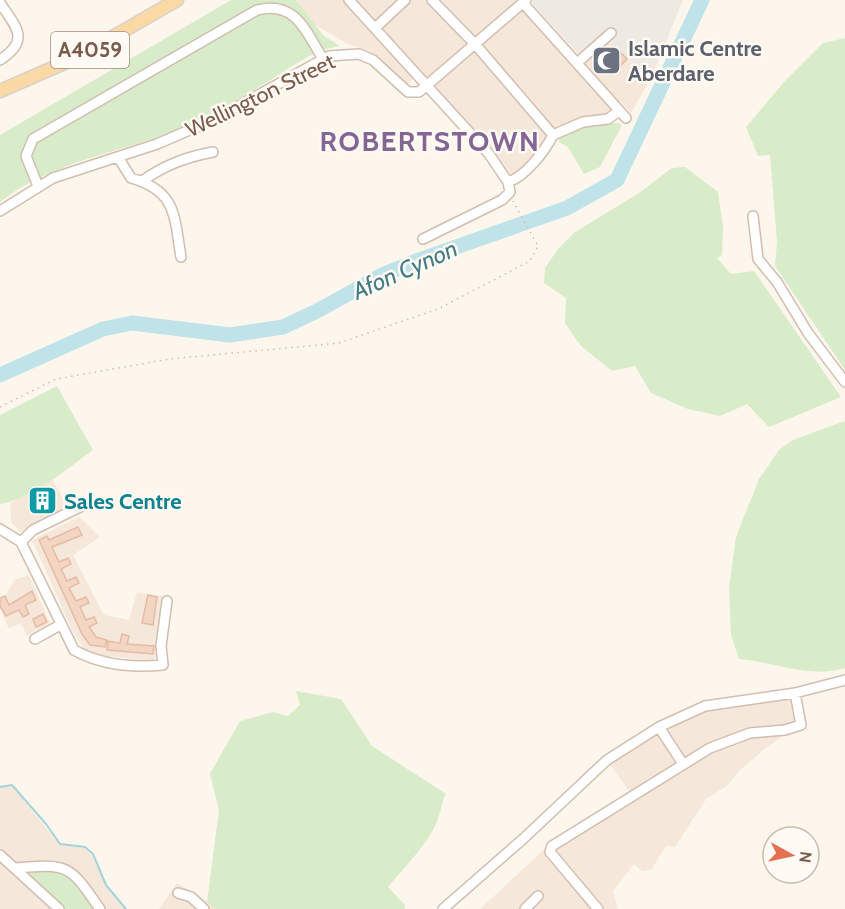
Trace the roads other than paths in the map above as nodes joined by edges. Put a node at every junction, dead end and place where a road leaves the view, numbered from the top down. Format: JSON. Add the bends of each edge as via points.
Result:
{"nodes":[{"id":1,"x":177,"y":0,"type":"edge"},
{"id":2,"x":349,"y":0,"type":"edge"},
{"id":3,"x":405,"y":0,"type":"edge"},
{"id":4,"x":432,"y":0,"type":"edge"},
{"id":5,"x":525,"y":2,"type":"edge"},
{"id":6,"x":0,"y":3,"type":"edge"},
{"id":7,"x":375,"y":28,"type":"junction"},
{"id":8,"x":612,"y":33,"type":"dead end"},
{"id":9,"x":475,"y":44,"type":"junction"},
{"id":10,"x":323,"y":59,"type":"junction"},
{"id":11,"x":0,"y":60,"type":"edge"},
{"id":12,"x":577,"y":63,"type":"junction"},
{"id":13,"x":427,"y":86,"type":"junction"},
{"id":14,"x":0,"y":92,"type":"edge"},
{"id":15,"x":553,"y":135,"type":"junction"},
{"id":16,"x":213,"y":152,"type":"dead end"},
{"id":17,"x":118,"y":157,"type":"junction"},
{"id":18,"x":142,"y":182,"type":"junction"},
{"id":19,"x":39,"y":186,"type":"junction"},
{"id":20,"x":509,"y":187,"type":"junction"},
{"id":21,"x":0,"y":211,"type":"edge"},
{"id":22,"x":753,"y":216,"type":"dead end"},
{"id":23,"x":423,"y":239,"type":"dead end"},
{"id":24,"x":181,"y":257,"type":"dead end"},
{"id":25,"x":845,"y":382,"type":"edge"},
{"id":26,"x":88,"y":503,"type":"dead end"},
{"id":27,"x":0,"y":529,"type":"edge"},
{"id":28,"x":21,"y":542,"type":"junction"},
{"id":29,"x":166,"y":602,"type":"dead end"},
{"id":30,"x":60,"y":625,"type":"junction"},
{"id":31,"x":35,"y":639,"type":"dead end"},
{"id":32,"x":845,"y":680,"type":"edge"},
{"id":33,"x":795,"y":693,"type":"junction"},
{"id":34,"x":658,"y":727,"type":"junction"},
{"id":35,"x":683,"y":764,"type":"junction"},
{"id":36,"x":0,"y":855,"type":"edge"},
{"id":37,"x":16,"y":868,"type":"junction"},
{"id":38,"x":178,"y":893,"type":"dead end"},
{"id":39,"x":538,"y":896,"type":"dead end"},
{"id":40,"x":54,"y":907,"type":"edge"},
{"id":41,"x":100,"y":909,"type":"edge"},
{"id":42,"x":204,"y":909,"type":"edge"},
{"id":43,"x":443,"y":909,"type":"edge"},
{"id":44,"x":525,"y":909,"type":"edge"},
{"id":45,"x":598,"y":909,"type":"edge"}],
"edges":[{"from":1,"to":14,"type":"main road","number":"A4059","via":[[78,57]]},
{"from":2,"to":7,"type":"street"},
{"from":3,"to":7,"type":"street"},
{"from":4,"to":9,"type":"street"},
{"from":5,"to":9,"type":"street"},
{"from":5,"to":12,"type":"street"},
{"from":6,"to":11,"type":"street","via":[[18,37],[13,52]]},
{"from":7,"to":13,"type":"street"},
{"from":8,"to":12,"type":"street"},
{"from":9,"to":13,"type":"street"},
{"from":9,"to":15,"type":"street"},
{"from":10,"to":13,"type":"street","name":"Wellington Street","via":[[358,54],[373,60],[408,92],[419,92]]},
{"from":10,"to":17,"type":"street","name":"Wellington Street","via":[[215,119]]},
{"from":10,"to":19,"type":"street","via":[[294,13],[276,5],[257,10],[33,139],[26,156]]},
{"from":12,"to":15,"type":"street","via":[[622,114],[583,122]]},
{"from":13,"to":20,"type":"street","via":[[489,154]]},
{"from":15,"to":20,"type":"street"},
{"from":16,"to":18,"type":"street","via":[[188,156],[160,168]]},
{"from":17,"to":18,"type":"street","via":[[131,178]]},
{"from":17,"to":19,"type":"street","name":"Wellington Street"},
{"from":18,"to":24,"type":"street","via":[[152,184],[173,208]]},
{"from":19,"to":21,"type":"street","name":"Wellington Street"},
{"from":20,"to":23,"type":"street","via":[[501,200]]},
{"from":22,"to":25,"type":"street","via":[[758,258]]},
{"from":26,"to":28,"type":"street","via":[[33,530]]},
{"from":27,"to":28,"type":"street"},
{"from":28,"to":30,"type":"street"},
{"from":29,"to":30,"type":"street","via":[[163,665],[144,667],[90,659],[74,650]]},
{"from":30,"to":31,"type":"street"},
{"from":32,"to":33,"type":"street"},
{"from":33,"to":34,"type":"street","via":[[705,706]]},
{"from":33,"to":35,"type":"street","via":[[801,725],[750,733],[710,748]]},
{"from":34,"to":35,"type":"street"},
{"from":34,"to":43,"type":"street","via":[[607,760]]},
{"from":35,"to":45,"type":"street","via":[[552,846],[550,852]]},
{"from":36,"to":37,"type":"street"},
{"from":37,"to":40,"type":"street"},
{"from":37,"to":41,"type":"street","via":[[61,867],[71,871]]},
{"from":38,"to":42,"type":"street","via":[[191,897]]},
{"from":39,"to":44,"type":"street"}]}
